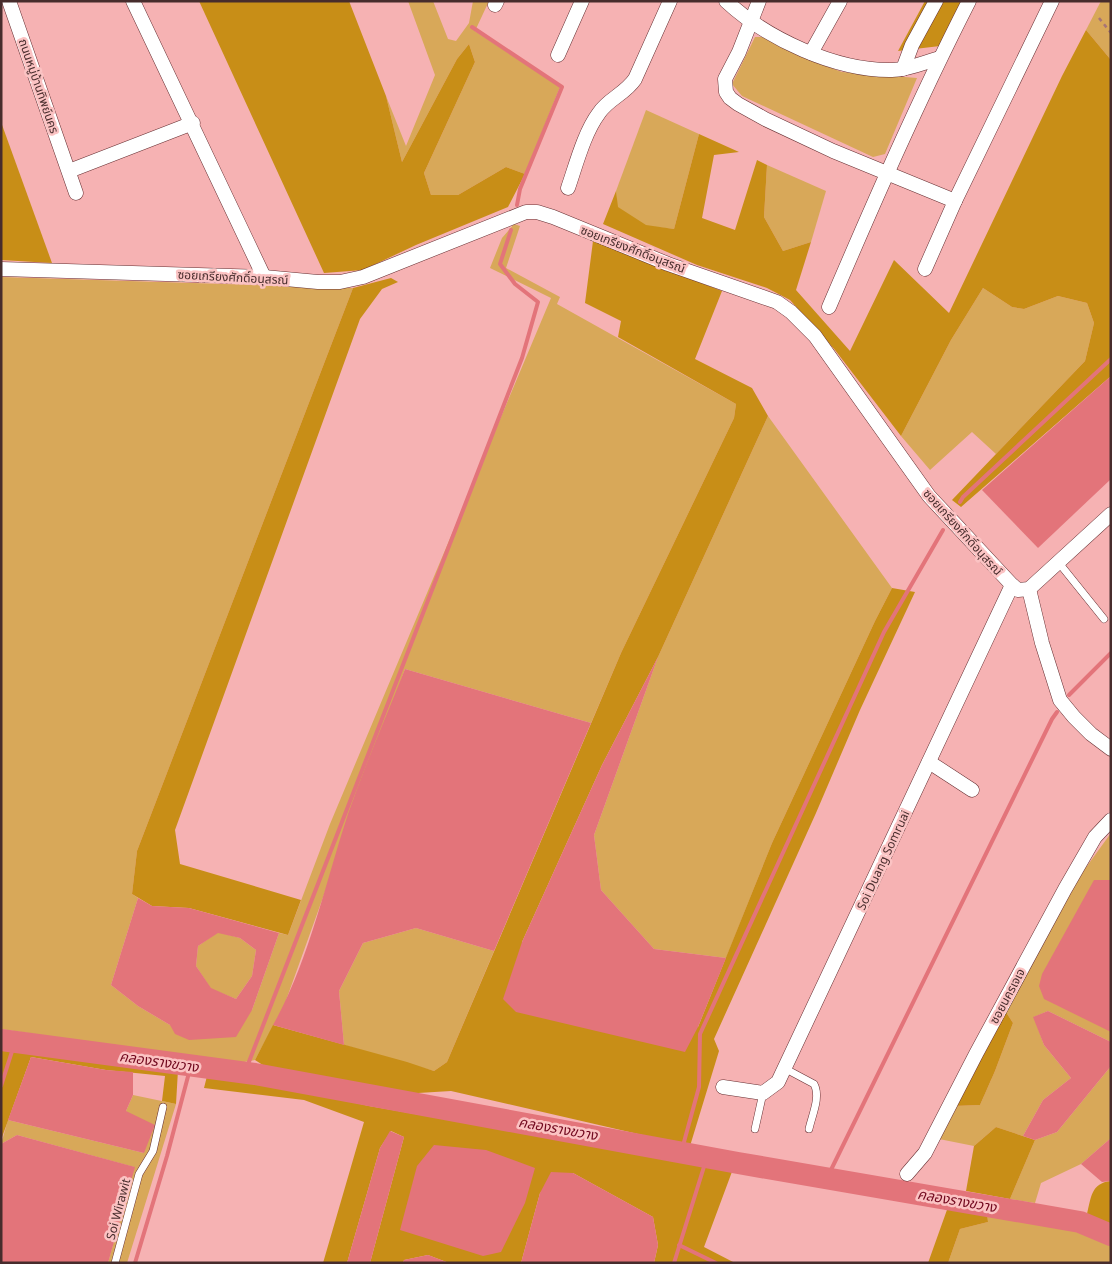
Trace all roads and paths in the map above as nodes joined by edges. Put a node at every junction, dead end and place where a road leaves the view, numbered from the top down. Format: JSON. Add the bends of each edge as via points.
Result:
{"nodes":[{"id":1,"x":9,"y":1,"type":"edge"},
{"id":2,"x":133,"y":1,"type":"edge"},
{"id":3,"x":582,"y":1,"type":"edge"},
{"id":4,"x":670,"y":1,"type":"edge"},
{"id":5,"x":726,"y":1,"type":"edge"},
{"id":6,"x":759,"y":1,"type":"edge"},
{"id":7,"x":840,"y":1,"type":"edge"},
{"id":8,"x":936,"y":1,"type":"edge"},
{"id":9,"x":970,"y":1,"type":"edge"},
{"id":10,"x":1052,"y":1,"type":"edge"},
{"id":11,"x":1099,"y":18,"type":"dead end"},
{"id":12,"x":751,"y":23,"type":"junction"},
{"id":13,"x":1111,"y":33,"type":"edge"},
{"id":14,"x":812,"y":53,"type":"junction"},
{"id":15,"x":558,"y":55,"type":"dead end"},
{"id":16,"x":940,"y":58,"type":"junction"},
{"id":17,"x":903,"y":69,"type":"junction"},
{"id":18,"x":193,"y":123,"type":"junction"},
{"id":19,"x":69,"y":171,"type":"junction"},
{"id":20,"x":886,"y":174,"type":"junction"},
{"id":21,"x":568,"y":188,"type":"dead end"},
{"id":22,"x":76,"y":193,"type":"dead end"},
{"id":23,"x":955,"y":201,"type":"junction"},
{"id":24,"x":1,"y":269,"type":"edge"},
{"id":25,"x":925,"y":269,"type":"dead end"},
{"id":26,"x":264,"y":277,"type":"junction"},
{"id":27,"x":829,"y":307,"type":"dead end"},
{"id":28,"x":1111,"y":514,"type":"edge"},
{"id":29,"x":1059,"y":562,"type":"junction"},
{"id":30,"x":1012,"y":585,"type":"junction"},
{"id":31,"x":1029,"y":589,"type":"junction"},
{"id":32,"x":1104,"y":619,"type":"dead end"},
{"id":33,"x":1111,"y":749,"type":"edge"},
{"id":34,"x":929,"y":762,"type":"junction"},
{"id":35,"x":972,"y":790,"type":"dead end"},
{"id":36,"x":1111,"y":820,"type":"edge"},
{"id":37,"x":784,"y":1068,"type":"junction"},
{"id":38,"x":723,"y":1087,"type":"dead end"},
{"id":39,"x":763,"y":1092,"type":"junction"},
{"id":40,"x":163,"y":1107,"type":"dead end"},
{"id":41,"x":809,"y":1128,"type":"dead end"},
{"id":42,"x":755,"y":1129,"type":"dead end"},
{"id":43,"x":907,"y":1174,"type":"dead end"},
{"id":44,"x":115,"y":1263,"type":"edge"}],
"edges":[{"from":1,"to":19,"type":"street","name":"ถนนหมู่บ้านทิพย์นคร"},
{"from":2,"to":18,"type":"street"},
{"from":3,"to":15,"type":"street"},
{"from":4,"to":21,"type":"street","via":[[635,79],[594,120]]},
{"from":5,"to":12,"type":"street"},
{"from":6,"to":12,"type":"street"},
{"from":7,"to":14,"type":"street"},
{"from":8,"to":17,"type":"street"},
{"from":9,"to":16,"type":"street"},
{"from":10,"to":23,"type":"street"},
{"from":11,"to":13,"type":"path"},
{"from":12,"to":14,"type":"street","via":[[790,45]]},
{"from":12,"to":20,"type":"street","via":[[725,79],[730,98],[766,119]]},
{"from":14,"to":17,"type":"street","via":[[865,68]]},
{"from":16,"to":17,"type":"street"},
{"from":16,"to":20,"type":"street"},
{"from":18,"to":19,"type":"street"},
{"from":18,"to":26,"type":"street"},
{"from":19,"to":22,"type":"street","name":"ถนนหมู่บ้านทิพย์นคร"},
{"from":20,"to":23,"type":"street"},
{"from":20,"to":27,"type":"street"},
{"from":23,"to":25,"type":"street"},
{"from":24,"to":26,"type":"street","name":"ซอยเกรียงศักดิ์อนุสรณ์"},
{"from":26,"to":30,"type":"street","name":"ซอยเกรียงศักดิ์อนุสรณ์","via":[[340,282],[363,277],[526,212],[537,212],[668,264],[777,302],[815,336],[929,496]]},
{"from":28,"to":29,"type":"street"},
{"from":29,"to":31,"type":"street"},
{"from":29,"to":32,"type":"lane"},
{"from":30,"to":31,"type":"street","name":"ซอยเกรียงศักดิ์อนุสรณ์","via":[[1018,590]]},
{"from":30,"to":34,"type":"street","name":"Soi Duang Somruai"},
{"from":31,"to":33,"type":"street","via":[[1060,700],[1091,734]]},
{"from":34,"to":35,"type":"street"},
{"from":34,"to":37,"type":"street","name":"Soi Duang Somruai"},
{"from":36,"to":43,"type":"street","name":"ซอยนครเจเจ","via":[[1095,837],[1065,889],[925,1153]]},
{"from":37,"to":39,"type":"street","name":"Soi Duang Somruai","via":[[778,1082]]},
{"from":37,"to":41,"type":"lane","via":[[814,1084],[816,1098]]},
{"from":38,"to":39,"type":"street"},
{"from":39,"to":42,"type":"lane"},
{"from":40,"to":44,"type":"lane","name":"Soi Wirawit","via":[[153,1151],[139,1174]]}]}
